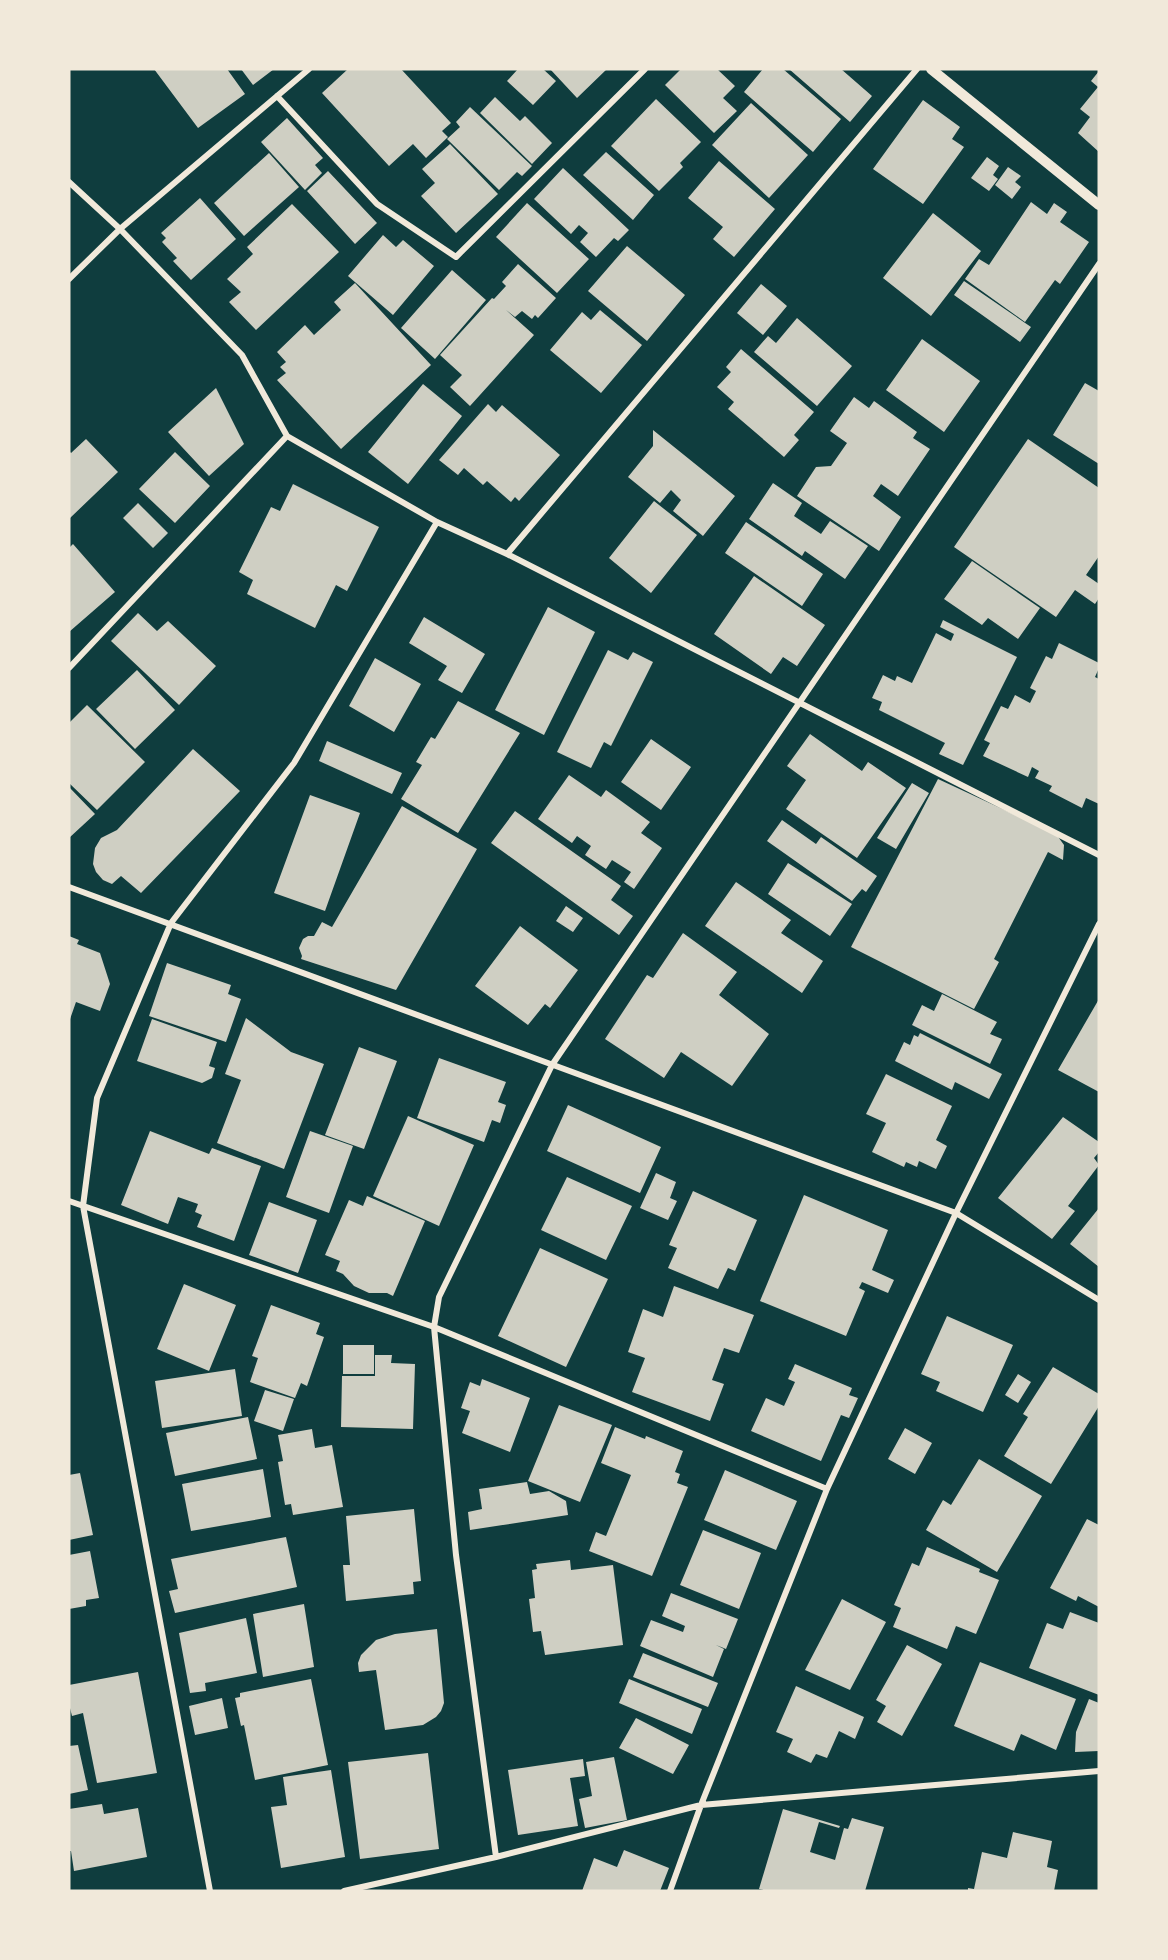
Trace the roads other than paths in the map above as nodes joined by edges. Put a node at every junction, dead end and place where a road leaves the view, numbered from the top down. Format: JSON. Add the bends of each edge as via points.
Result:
{"nodes":[{"id":1,"x":309,"y":69,"type":"edge"},
{"id":2,"x":645,"y":69,"type":"edge"},
{"id":3,"x":917,"y":69,"type":"edge"},
{"id":4,"x":931,"y":69,"type":"edge"},
{"id":5,"x":277,"y":96,"type":"junction"},
{"id":6,"x":69,"y":182,"type":"edge"},
{"id":7,"x":1099,"y":205,"type":"edge"},
{"id":8,"x":120,"y":229,"type":"junction"},
{"id":9,"x":1099,"y":264,"type":"edge"},
{"id":10,"x":69,"y":279,"type":"edge"},
{"id":11,"x":287,"y":436,"type":"junction"},
{"id":12,"x":437,"y":522,"type":"junction"},
{"id":13,"x":507,"y":554,"type":"junction"},
{"id":14,"x":69,"y":668,"type":"edge"},
{"id":15,"x":800,"y":703,"type":"junction"},
{"id":16,"x":1099,"y":855,"type":"edge"},
{"id":17,"x":69,"y":887,"type":"edge"},
{"id":18,"x":171,"y":923,"type":"junction"},
{"id":19,"x":1099,"y":924,"type":"edge"},
{"id":20,"x":552,"y":1065,"type":"junction"},
{"id":21,"x":69,"y":1201,"type":"edge"},
{"id":22,"x":83,"y":1206,"type":"junction"},
{"id":23,"x":956,"y":1213,"type":"junction"},
{"id":24,"x":1099,"y":1300,"type":"edge"},
{"id":25,"x":434,"y":1327,"type":"junction"},
{"id":26,"x":827,"y":1489,"type":"junction"},
{"id":27,"x":1099,"y":1771,"type":"edge"},
{"id":28,"x":700,"y":1805,"type":"junction"},
{"id":29,"x":496,"y":1857,"type":"junction"},
{"id":30,"x":210,"y":1891,"type":"edge"},
{"id":31,"x":344,"y":1891,"type":"edge"},
{"id":32,"x":670,"y":1891,"type":"edge"}],
"edges":[{"from":1,"to":5,"type":"street"},
{"from":2,"to":5,"type":"street","via":[[456,257],[377,204]]},
{"from":3,"to":13,"type":"street"},
{"from":4,"to":7,"type":"street"},
{"from":5,"to":8,"type":"street"},
{"from":6,"to":8,"type":"street"},
{"from":8,"to":10,"type":"street"},
{"from":8,"to":11,"type":"street","via":[[242,355]]},
{"from":9,"to":15,"type":"street"},
{"from":11,"to":12,"type":"street"},
{"from":11,"to":14,"type":"street"},
{"from":12,"to":13,"type":"street"},
{"from":12,"to":18,"type":"street","via":[[294,763]]},
{"from":13,"to":15,"type":"street"},
{"from":15,"to":16,"type":"street"},
{"from":15,"to":20,"type":"street"},
{"from":17,"to":18,"type":"street"},
{"from":18,"to":20,"type":"street"},
{"from":18,"to":22,"type":"street","via":[[97,1098]]},
{"from":19,"to":23,"type":"street"},
{"from":20,"to":23,"type":"street"},
{"from":20,"to":25,"type":"street","via":[[439,1297]]},
{"from":21,"to":22,"type":"street"},
{"from":22,"to":25,"type":"street"},
{"from":22,"to":30,"type":"street"},
{"from":23,"to":24,"type":"street"},
{"from":23,"to":26,"type":"street"},
{"from":25,"to":26,"type":"street"},
{"from":25,"to":29,"type":"street","via":[[456,1555]]},
{"from":26,"to":28,"type":"street"},
{"from":27,"to":28,"type":"street"},
{"from":28,"to":29,"type":"street"},
{"from":28,"to":32,"type":"street"},
{"from":29,"to":31,"type":"street"}]}
